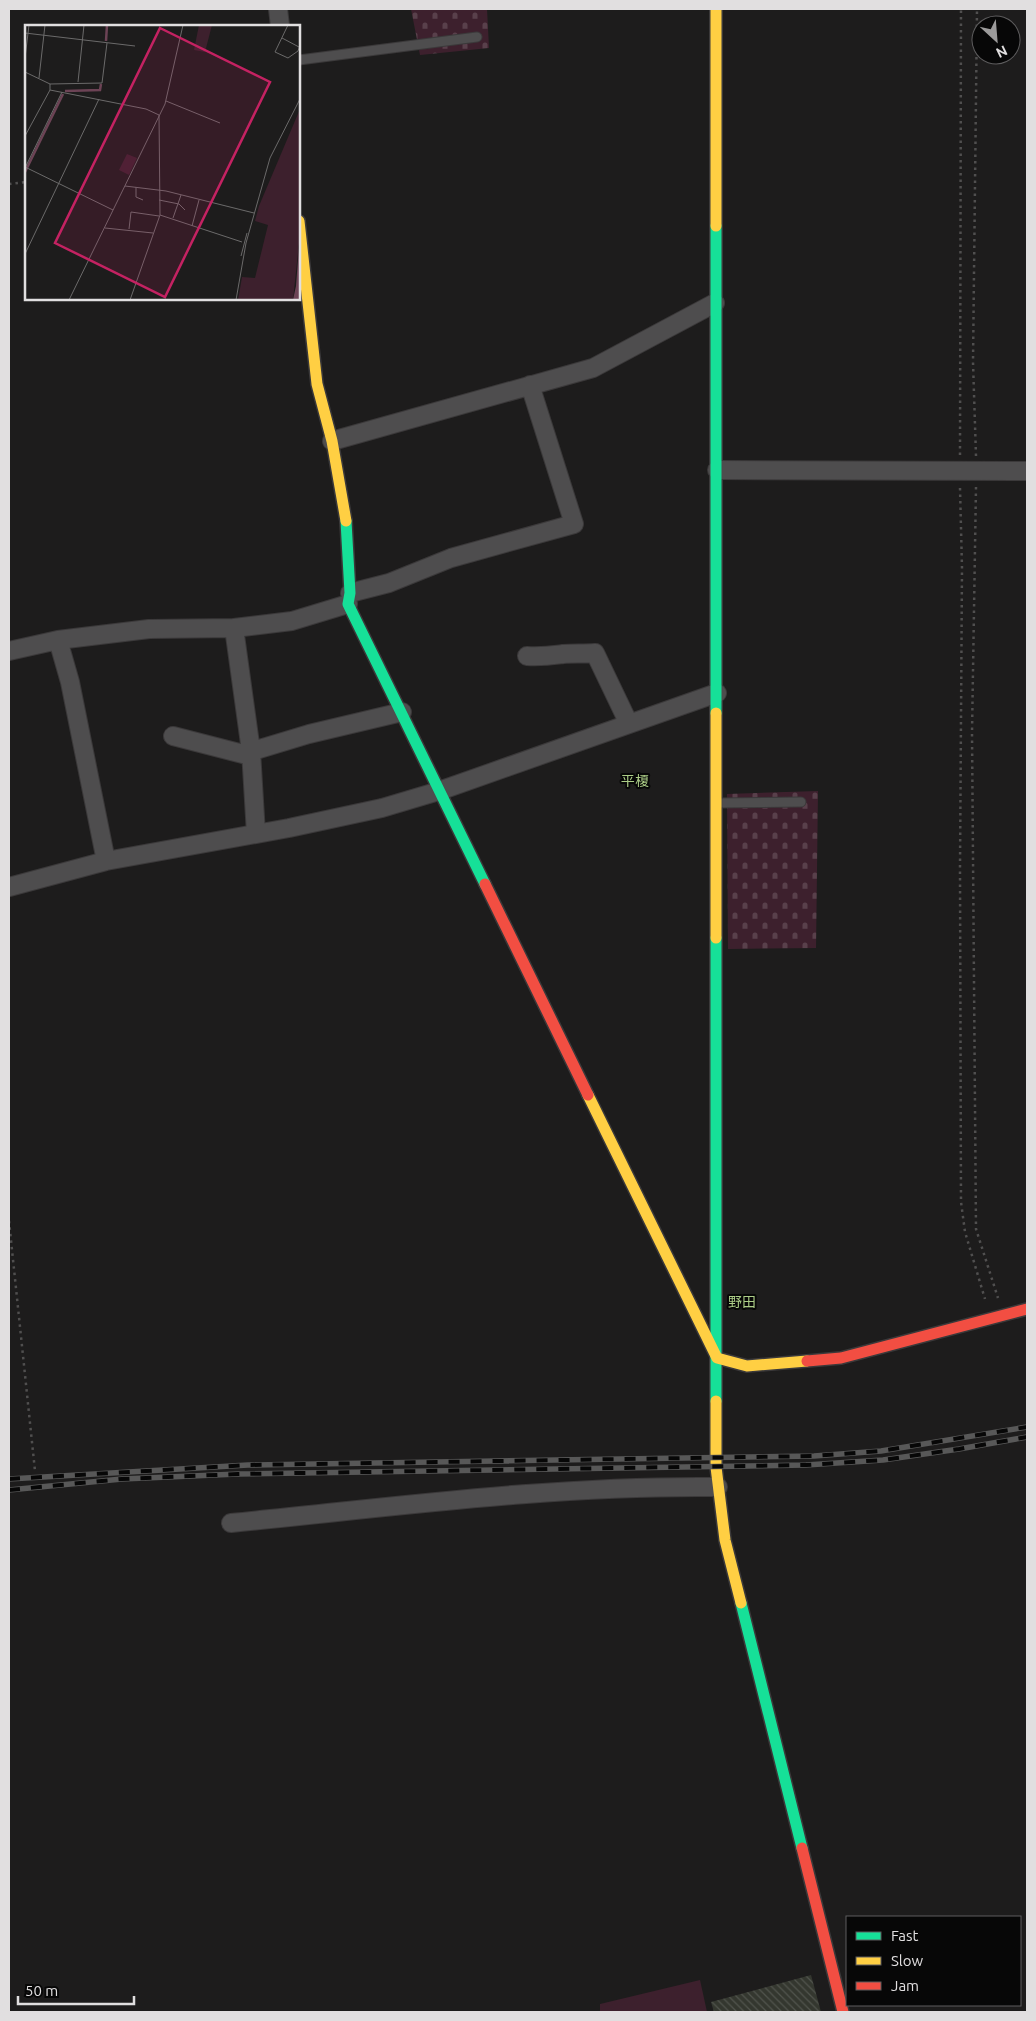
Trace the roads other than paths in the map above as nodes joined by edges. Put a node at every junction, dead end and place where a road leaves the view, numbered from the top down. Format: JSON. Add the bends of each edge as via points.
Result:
{"nodes":[{"id":1,"x":278,"y":9,"type":"edge"},
{"id":2,"x":716,"y":9,"type":"edge"},
{"id":3,"x":280,"y":25,"type":"edge"},
{"id":4,"x":477,"y":37,"type":"dead end"},
{"id":5,"x":300,"y":60,"type":"edge"},
{"id":6,"x":300,"y":231,"type":"edge"},
{"id":7,"x":715,"y":303,"type":"junction"},
{"id":8,"x":530,"y":385,"type":"junction"},
{"id":9,"x":332,"y":441,"type":"junction"},
{"id":10,"x":717,"y":470,"type":"junction"},
{"id":11,"x":1027,"y":472,"type":"edge"},
{"id":12,"x":349,"y":598,"type":"junction"},
{"id":13,"x":234,"y":628,"type":"junction"},
{"id":14,"x":58,"y":640,"type":"junction"},
{"id":15,"x":9,"y":652,"type":"edge"},
{"id":16,"x":527,"y":656,"type":"dead end"},
{"id":17,"x":717,"y":692,"type":"junction"},
{"id":18,"x":402,"y":712,"type":"junction"},
{"id":19,"x":629,"y":724,"type":"junction"},
{"id":20,"x":173,"y":736,"type":"dead end"},
{"id":21,"x":251,"y":751,"type":"junction"},
{"id":22,"x":439,"y":792,"type":"junction"},
{"id":23,"x":801,"y":802,"type":"dead end"},
{"id":24,"x":717,"y":803,"type":"junction"},
{"id":25,"x":256,"y":834,"type":"junction"},
{"id":26,"x":106,"y":861,"type":"junction"},
{"id":27,"x":9,"y":887,"type":"edge"},
{"id":28,"x":1027,"y":1309,"type":"edge"},
{"id":29,"x":717,"y":1358,"type":"junction"},
{"id":30,"x":718,"y":1487,"type":"junction"},
{"id":31,"x":231,"y":1522,"type":"dead end"},
{"id":32,"x":843,"y":2012,"type":"edge"}],
"edges":[{"from":1,"to":3,"type":"street"},
{"from":2,"to":7,"type":"street"},
{"from":4,"to":5,"type":"lane"},
{"from":6,"to":9,"type":"street","via":[[317,384]]},
{"from":7,"to":8,"type":"street","via":[[593,368]]},
{"from":7,"to":10,"type":"street"},
{"from":8,"to":9,"type":"street"},
{"from":8,"to":12,"type":"street","via":[[574,524],[451,558]]},
{"from":9,"to":12,"type":"street","via":[[346,512]]},
{"from":10,"to":11,"type":"street"},
{"from":10,"to":17,"type":"street"},
{"from":12,"to":13,"type":"street","via":[[292,622]]},
{"from":12,"to":18,"type":"street"},
{"from":13,"to":14,"type":"street","via":[[149,629]]},
{"from":13,"to":21,"type":"street"},
{"from":14,"to":15,"type":"street"},
{"from":14,"to":26,"type":"street","via":[[70,682]]},
{"from":16,"to":19,"type":"street","via":[[545,658],[595,653]]},
{"from":17,"to":19,"type":"street"},
{"from":17,"to":24,"type":"street"},
{"from":18,"to":21,"type":"street"},
{"from":18,"to":22,"type":"street"},
{"from":19,"to":22,"type":"street"},
{"from":20,"to":21,"type":"street","via":[[243,754]]},
{"from":21,"to":25,"type":"street"},
{"from":22,"to":25,"type":"street","via":[[382,808]]},
{"from":22,"to":29,"type":"street"},
{"from":23,"to":24,"type":"lane"},
{"from":24,"to":29,"type":"street"},
{"from":25,"to":26,"type":"street"},
{"from":26,"to":27,"type":"street"},
{"from":28,"to":29,"type":"street","via":[[841,1358],[747,1366]]},
{"from":29,"to":30,"type":"street"},
{"from":30,"to":31,"type":"street","via":[[658,1486],[502,1496]]},
{"from":30,"to":32,"type":"street","via":[[725,1540]]}]}
